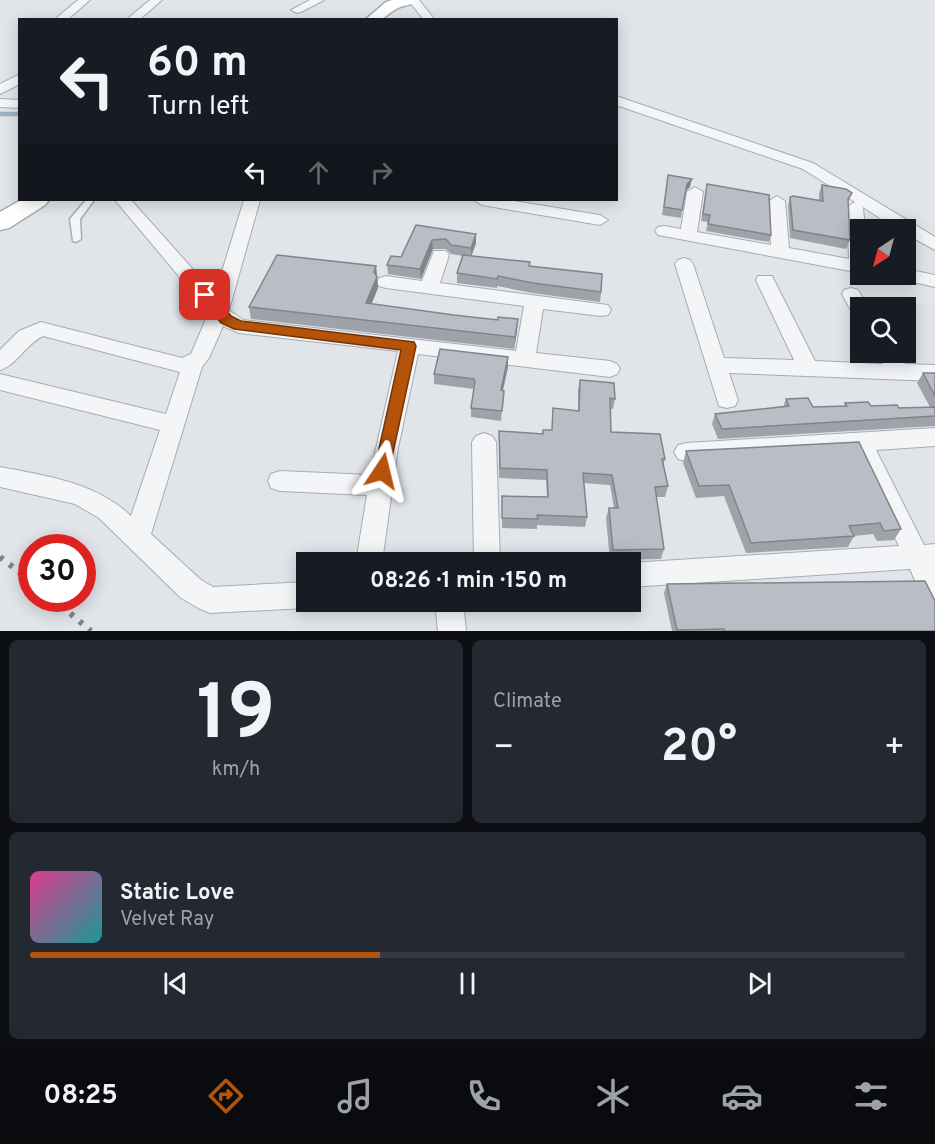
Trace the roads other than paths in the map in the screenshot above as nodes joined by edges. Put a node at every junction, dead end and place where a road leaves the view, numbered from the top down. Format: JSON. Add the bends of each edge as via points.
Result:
{"nodes":[{"id":1,"x":85,"y":0,"type":"edge"},
{"id":2,"x":157,"y":0,"type":"edge"},
{"id":3,"x":319,"y":0,"type":"edge"},
{"id":4,"x":408,"y":0,"type":"edge"},
{"id":5,"x":412,"y":0,"type":"edge"},
{"id":6,"x":297,"y":10,"type":"dead end"},
{"id":7,"x":62,"y":18,"type":"edge"},
{"id":8,"x":134,"y":18,"type":"edge"},
{"id":9,"x":376,"y":18,"type":"edge"},
{"id":10,"x":428,"y":18,"type":"edge"},
{"id":11,"x":18,"y":79,"type":"edge"},
{"id":12,"x":0,"y":90,"type":"edge"},
{"id":13,"x":618,"y":101,"type":"edge"},
{"id":14,"x":0,"y":103,"type":"edge"},
{"id":15,"x":18,"y":104,"type":"edge"},
{"id":16,"x":695,"y":192,"type":"dead end"},
{"id":17,"x":35,"y":201,"type":"edge"},
{"id":18,"x":89,"y":201,"type":"edge"},
{"id":19,"x":124,"y":201,"type":"edge"},
{"id":20,"x":252,"y":201,"type":"edge"},
{"id":21,"x":488,"y":201,"type":"edge"},
{"id":22,"x":777,"y":201,"type":"dead end"},
{"id":23,"x":855,"y":207,"type":"dead end"},
{"id":24,"x":856,"y":219,"type":"edge"},
{"id":25,"x":600,"y":220,"type":"dead end"},
{"id":26,"x":0,"y":223,"type":"edge"},
{"id":27,"x":664,"y":231,"type":"dead end"},
{"id":28,"x":688,"y":236,"type":"junction"},
{"id":29,"x":76,"y":239,"type":"dead end"},
{"id":30,"x":935,"y":245,"type":"edge"},
{"id":31,"x":780,"y":252,"type":"junction"},
{"id":32,"x":440,"y":255,"type":"dead end"},
{"id":33,"x":684,"y":264,"type":"dead end"},
{"id":34,"x":850,"y":265,"type":"edge"},
{"id":35,"x":916,"y":277,"type":"edge"},
{"id":36,"x":765,"y":280,"type":"dead end"},
{"id":37,"x":935,"y":280,"type":"edge"},
{"id":38,"x":386,"y":282,"type":"dead end"},
{"id":39,"x":429,"y":288,"type":"junction"},
{"id":40,"x":851,"y":294,"type":"dead end"},
{"id":41,"x":853,"y":297,"type":"edge"},
{"id":42,"x":534,"y":302,"type":"junction"},
{"id":43,"x":601,"y":310,"type":"dead end"},
{"id":44,"x":219,"y":311,"type":"junction"},
{"id":45,"x":409,"y":346,"type":"junction"},
{"id":46,"x":525,"y":359,"type":"junction"},
{"id":47,"x":0,"y":363,"type":"edge"},
{"id":48,"x":193,"y":363,"type":"junction"},
{"id":49,"x":894,"y":363,"type":"edge"},
{"id":50,"x":716,"y":365,"type":"junction"},
{"id":51,"x":808,"y":368,"type":"junction"},
{"id":52,"x":610,"y":369,"type":"dead end"},
{"id":53,"x":899,"y":372,"type":"junction"},
{"id":54,"x":935,"y":373,"type":"edge"},
{"id":55,"x":0,"y":382,"type":"edge"},
{"id":56,"x":727,"y":400,"type":"dead end"},
{"id":57,"x":173,"y":424,"type":"junction"},
{"id":58,"x":935,"y":437,"type":"edge"},
{"id":59,"x":860,"y":440,"type":"junction"},
{"id":60,"x":484,"y":442,"type":"dead end"},
{"id":61,"x":686,"y":452,"type":"edge"},
{"id":62,"x":0,"y":477,"type":"edge"},
{"id":63,"x":280,"y":481,"type":"dead end"},
{"id":64,"x":380,"y":486,"type":"junction"},
{"id":65,"x":137,"y":538,"type":"junction"},
{"id":66,"x":370,"y":552,"type":"edge"},
{"id":67,"x":487,"y":552,"type":"edge"},
{"id":68,"x":926,"y":557,"type":"edge"},
{"id":69,"x":641,"y":574,"type":"edge"},
{"id":70,"x":935,"y":594,"type":"edge"},
{"id":71,"x":296,"y":596,"type":"edge"},
{"id":72,"x":450,"y":612,"type":"edge"},
{"id":73,"x":452,"y":631,"type":"edge"}],
"edges":[{"from":1,"to":7,"type":"street"},
{"from":2,"to":8,"type":"street"},
{"from":3,"to":6,"type":"street"},
{"from":4,"to":9,"type":"street","via":[[392,5]]},
{"from":5,"to":10,"type":"street"},
{"from":11,"to":12,"type":"street"},
{"from":13,"to":30,"type":"street","via":[[808,166]]},
{"from":14,"to":15,"type":"street"},
{"from":16,"to":28,"type":"street"},
{"from":17,"to":26,"type":"street"},
{"from":18,"to":29,"type":"lane","via":[[75,219]]},
{"from":19,"to":44,"type":"street"},
{"from":20,"to":44,"type":"street"},
{"from":21,"to":25,"type":"street"},
{"from":22,"to":31,"type":"street"},
{"from":23,"to":24,"type":"street"},
{"from":27,"to":28,"type":"street"},
{"from":28,"to":31,"type":"street"},
{"from":31,"to":34,"type":"street"},
{"from":32,"to":39,"type":"street"},
{"from":33,"to":50,"type":"street"},
{"from":35,"to":37,"type":"street"},
{"from":36,"to":51,"type":"street"},
{"from":38,"to":39,"type":"street"},
{"from":39,"to":42,"type":"street"},
{"from":40,"to":41,"type":"street"},
{"from":42,"to":43,"type":"street"},
{"from":42,"to":46,"type":"street"},
{"from":44,"to":45,"type":"street","via":[[239,326]]},
{"from":44,"to":48,"type":"street","via":[[199,358]]},
{"from":45,"to":46,"type":"street"},
{"from":45,"to":64,"type":"street"},
{"from":46,"to":52,"type":"street"},
{"from":47,"to":48,"type":"street","via":[[26,336],[40,329],[182,365]]},
{"from":48,"to":57,"type":"street"},
{"from":49,"to":53,"type":"street"},
{"from":50,"to":51,"type":"street"},
{"from":50,"to":56,"type":"street"},
{"from":51,"to":53,"type":"street"},
{"from":53,"to":54,"type":"street"},
{"from":55,"to":57,"type":"street"},
{"from":57,"to":65,"type":"street"},
{"from":58,"to":59,"type":"street"},
{"from":59,"to":61,"type":"street"},
{"from":59,"to":68,"type":"street"},
{"from":60,"to":67,"type":"street"},
{"from":62,"to":65,"type":"street","via":[[82,496],[108,510]]},
{"from":63,"to":64,"type":"street"},
{"from":64,"to":66,"type":"street"},
{"from":65,"to":71,"type":"street","via":[[191,589],[210,600]]},
{"from":68,"to":69,"type":"street"},
{"from":68,"to":70,"type":"street"},
{"from":72,"to":73,"type":"street"}]}
